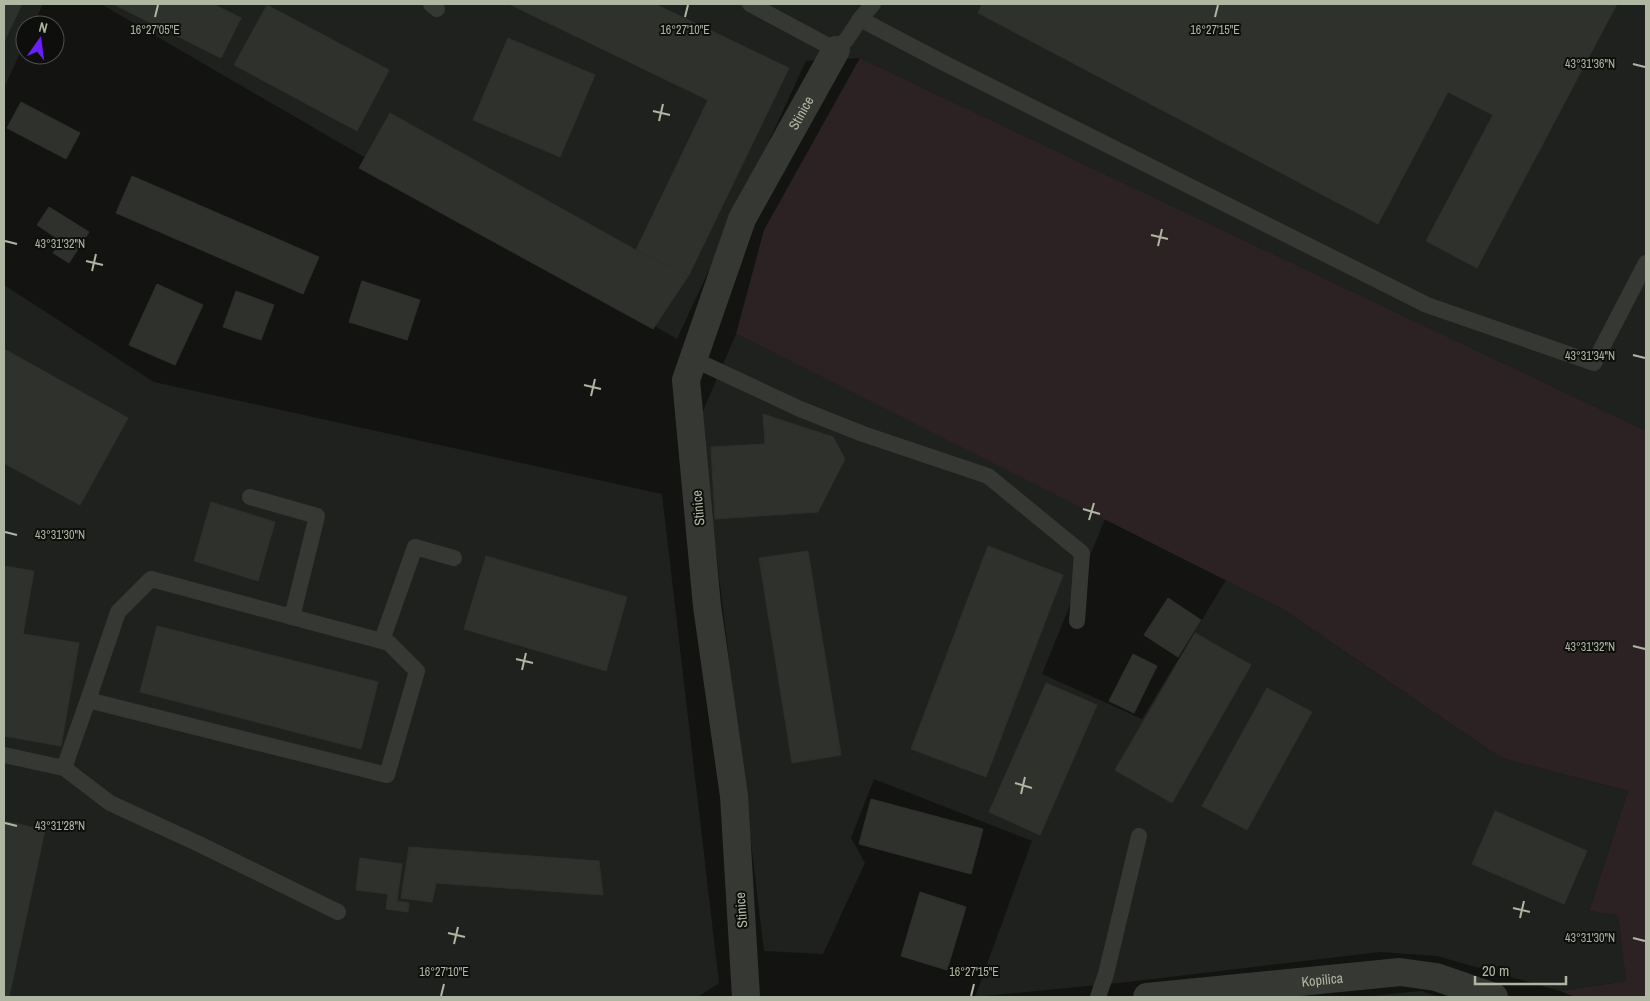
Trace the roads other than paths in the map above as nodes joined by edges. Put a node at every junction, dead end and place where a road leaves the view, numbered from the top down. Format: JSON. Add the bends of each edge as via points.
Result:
{"nodes":[{"id":1,"x":750,"y":4,"type":"edge"},
{"id":2,"x":873,"y":4,"type":"edge"},
{"id":3,"x":860,"y":19,"type":"junction"},
{"id":4,"x":836,"y":50,"type":"junction"},
{"id":5,"x":1646,"y":263,"type":"edge"},
{"id":6,"x":693,"y":359,"type":"junction"},
{"id":7,"x":250,"y":497,"type":"dead end"},
{"id":8,"x":454,"y":558,"type":"dead end"},
{"id":9,"x":292,"y":617,"type":"junction"},
{"id":10,"x":1078,"y":621,"type":"dead end"},
{"id":11,"x":382,"y":640,"type":"junction"},
{"id":12,"x":88,"y":700,"type":"junction"},
{"id":13,"x":4,"y":755,"type":"edge"},
{"id":14,"x":64,"y":768,"type":"junction"},
{"id":15,"x":1139,"y":836,"type":"dead end"},
{"id":16,"x":338,"y":912,"type":"dead end"},
{"id":17,"x":1162,"y":996,"type":"edge"},
{"id":18,"x":746,"y":997,"type":"edge"},
{"id":19,"x":1098,"y":997,"type":"edge"},
{"id":20,"x":1494,"y":997,"type":"edge"}],
"edges":[{"from":1,"to":4,"type":"lane"},
{"from":2,"to":3,"type":"lane"},
{"from":3,"to":4,"type":"lane"},
{"from":3,"to":5,"type":"lane","via":[[1427,304],[1594,363]]},
{"from":4,"to":6,"type":"street","name":"Stinice","via":[[742,219]]},
{"from":6,"to":10,"type":"lane","via":[[845,427],[988,476],[1082,553]]},
{"from":6,"to":18,"type":"street","name":"Stinice","via":[[686,380],[707,606],[734,796]]},
{"from":7,"to":9,"type":"lane","via":[[317,516]]},
{"from":8,"to":11,"type":"lane","via":[[415,547]]},
{"from":9,"to":11,"type":"lane"},
{"from":9,"to":12,"type":"lane","via":[[151,579],[118,612]]},
{"from":11,"to":12,"type":"lane","via":[[390,643],[418,671],[388,775]]},
{"from":12,"to":14,"type":"lane"},
{"from":13,"to":14,"type":"lane"},
{"from":14,"to":16,"type":"lane","via":[[110,803]]},
{"from":15,"to":19,"type":"lane"},
{"from":17,"to":20,"type":"street","name":"Kopilica","via":[[1400,972],[1436,977]]}]}
